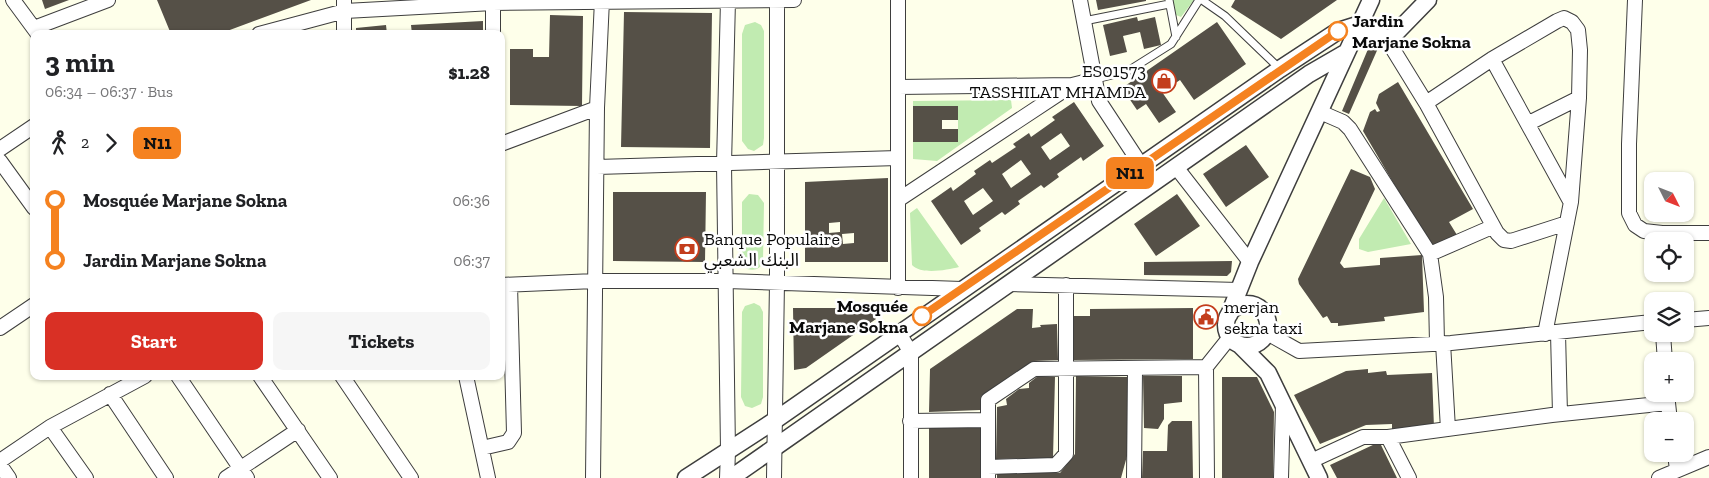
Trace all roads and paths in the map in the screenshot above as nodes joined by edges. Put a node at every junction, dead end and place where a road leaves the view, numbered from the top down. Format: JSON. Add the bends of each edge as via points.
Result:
{"nodes":[{"id":1,"x":13,"y":0,"type":"edge"},
{"id":2,"x":108,"y":0,"type":"edge"},
{"id":3,"x":728,"y":0,"type":"edge"},
{"id":4,"x":777,"y":0,"type":"edge"},
{"id":5,"x":794,"y":0,"type":"edge"},
{"id":6,"x":898,"y":0,"type":"edge"},
{"id":7,"x":1080,"y":0,"type":"edge"},
{"id":8,"x":1201,"y":0,"type":"edge"},
{"id":9,"x":1371,"y":0,"type":"edge"},
{"id":10,"x":1428,"y":0,"type":"edge"},
{"id":11,"x":1635,"y":0,"type":"edge"},
{"id":12,"x":493,"y":1,"type":"edge"},
{"id":13,"x":602,"y":1,"type":"edge"},
{"id":14,"x":1169,"y":2,"type":"edge"},
{"id":15,"x":344,"y":6,"type":"edge"},
{"id":16,"x":1084,"y":21,"type":"junction"},
{"id":17,"x":1360,"y":24,"type":"junction"},
{"id":18,"x":35,"y":30,"type":"edge"},
{"id":19,"x":38,"y":30,"type":"edge"},
{"id":20,"x":272,"y":30,"type":"edge"},
{"id":21,"x":344,"y":30,"type":"edge"},
{"id":22,"x":493,"y":30,"type":"edge"},
{"id":23,"x":1176,"y":37,"type":"junction"},
{"id":24,"x":1386,"y":38,"type":"junction"},
{"id":25,"x":1347,"y":52,"type":"junction"},
{"id":26,"x":1492,"y":59,"type":"junction"},
{"id":27,"x":1280,"y":69,"type":"junction"},
{"id":28,"x":1096,"y":79,"type":"junction"},
{"id":29,"x":1072,"y":85,"type":"junction"},
{"id":30,"x":898,"y":86,"type":"junction"},
{"id":31,"x":1579,"y":98,"type":"junction"},
{"id":32,"x":1426,"y":103,"type":"junction"},
{"id":33,"x":597,"y":108,"type":"junction"},
{"id":34,"x":1320,"y":112,"type":"junction"},
{"id":35,"x":1529,"y":123,"type":"junction"},
{"id":36,"x":30,"y":129,"type":"edge"},
{"id":37,"x":505,"y":142,"type":"edge"},
{"id":38,"x":0,"y":149,"type":"edge"},
{"id":39,"x":898,"y":158,"type":"junction"},
{"id":40,"x":0,"y":161,"type":"edge"},
{"id":41,"x":778,"y":161,"type":"junction"},
{"id":42,"x":724,"y":164,"type":"junction"},
{"id":43,"x":1141,"y":165,"type":"junction"},
{"id":44,"x":597,"y":166,"type":"junction"},
{"id":45,"x":1176,"y":167,"type":"junction"},
{"id":46,"x":898,"y":200,"type":"junction"},
{"id":47,"x":30,"y":202,"type":"edge"},
{"id":48,"x":1570,"y":202,"type":"junction"},
{"id":49,"x":1567,"y":224,"type":"junction"},
{"id":50,"x":1492,"y":227,"type":"junction"},
{"id":51,"x":1709,"y":233,"type":"edge"},
{"id":52,"x":1430,"y":254,"type":"junction"},
{"id":53,"x":1249,"y":265,"type":"junction"},
{"id":54,"x":726,"y":281,"type":"junction"},
{"id":55,"x":595,"y":282,"type":"junction"},
{"id":56,"x":777,"y":282,"type":"junction"},
{"id":57,"x":1010,"y":284,"type":"junction"},
{"id":58,"x":505,"y":285,"type":"edge"},
{"id":59,"x":1066,"y":285,"type":"junction"},
{"id":60,"x":898,"y":288,"type":"junction"},
{"id":61,"x":962,"y":289,"type":"junction"},
{"id":62,"x":1239,"y":290,"type":"junction"},
{"id":63,"x":30,"y":308,"type":"edge"},
{"id":64,"x":1260,"y":308,"type":"junction"},
{"id":65,"x":1228,"y":315,"type":"junction"},
{"id":66,"x":1709,"y":318,"type":"edge"},
{"id":67,"x":1694,"y":319,"type":"edge"},
{"id":68,"x":1644,"y":323,"type":"edge"},
{"id":69,"x":0,"y":328,"type":"edge"},
{"id":70,"x":899,"y":332,"type":"junction"},
{"id":71,"x":1552,"y":333,"type":"junction"},
{"id":72,"x":1267,"y":334,"type":"junction"},
{"id":73,"x":1235,"y":341,"type":"junction"},
{"id":74,"x":1440,"y":343,"type":"junction"},
{"id":75,"x":911,"y":353,"type":"junction"},
{"id":76,"x":1206,"y":367,"type":"junction"},
{"id":77,"x":1066,"y":368,"type":"junction"},
{"id":78,"x":1135,"y":369,"type":"junction"},
{"id":79,"x":1268,"y":374,"type":"junction"},
{"id":80,"x":137,"y":380,"type":"edge"},
{"id":81,"x":181,"y":380,"type":"edge"},
{"id":82,"x":263,"y":380,"type":"edge"},
{"id":83,"x":345,"y":380,"type":"edge"},
{"id":84,"x":467,"y":380,"type":"edge"},
{"id":85,"x":110,"y":394,"type":"junction"},
{"id":86,"x":1644,"y":402,"type":"edge"},
{"id":87,"x":1283,"y":405,"type":"junction"},
{"id":88,"x":1560,"y":414,"type":"junction"},
{"id":89,"x":910,"y":420,"type":"junction"},
{"id":90,"x":987,"y":420,"type":"junction"},
{"id":91,"x":774,"y":421,"type":"junction"},
{"id":92,"x":50,"y":427,"type":"junction"},
{"id":93,"x":1448,"y":429,"type":"junction"},
{"id":94,"x":298,"y":430,"type":"junction"},
{"id":95,"x":1388,"y":437,"type":"junction"},
{"id":96,"x":774,"y":447,"type":"junction"},
{"id":97,"x":482,"y":448,"type":"junction"},
{"id":98,"x":728,"y":450,"type":"junction"},
{"id":99,"x":1709,"y":457,"type":"edge"},
{"id":100,"x":0,"y":461,"type":"edge"},
{"id":101,"x":1311,"y":461,"type":"junction"},
{"id":102,"x":1676,"y":462,"type":"edge"},
{"id":103,"x":0,"y":465,"type":"edge"},
{"id":104,"x":1677,"y":470,"type":"junction"},
{"id":105,"x":988,"y":472,"type":"edge"},
{"id":106,"x":244,"y":473,"type":"edge"},
{"id":107,"x":9,"y":478,"type":"edge"},
{"id":108,"x":86,"y":478,"type":"edge"},
{"id":109,"x":166,"y":478,"type":"edge"},
{"id":110,"x":226,"y":478,"type":"edge"},
{"id":111,"x":330,"y":478,"type":"edge"},
{"id":112,"x":411,"y":478,"type":"edge"},
{"id":113,"x":487,"y":478,"type":"edge"},
{"id":114,"x":593,"y":478,"type":"edge"},
{"id":115,"x":686,"y":478,"type":"edge"},
{"id":116,"x":727,"y":478,"type":"edge"},
{"id":117,"x":731,"y":478,"type":"edge"},
{"id":118,"x":774,"y":478,"type":"edge"},
{"id":119,"x":910,"y":478,"type":"edge"},
{"id":120,"x":1134,"y":478,"type":"edge"},
{"id":121,"x":1207,"y":478,"type":"edge"},
{"id":122,"x":1281,"y":478,"type":"edge"},
{"id":123,"x":1319,"y":478,"type":"edge"},
{"id":124,"x":1409,"y":478,"type":"edge"},
{"id":125,"x":1659,"y":478,"type":"edge"}],
"edges":[{"from":1,"to":18,"type":"street"},
{"from":2,"to":19,"type":"street"},
{"from":3,"to":4,"type":"street"},
{"from":3,"to":13,"type":"street"},
{"from":3,"to":42,"type":"street"},
{"from":4,"to":5,"type":"street"},
{"from":4,"to":41,"type":"street"},
{"from":6,"to":30,"type":"street"},
{"from":7,"to":16,"type":"street"},
{"from":8,"to":23,"type":"lane"},
{"from":8,"to":27,"type":"lane","via":[[1225,16]]},
{"from":9,"to":17,"type":"street"},
{"from":10,"to":24,"type":"street","via":[[1397,34]]},
{"from":11,"to":51,"type":"street","via":[[1629,213],[1635,225],[1644,231]]},
{"from":12,"to":13,"type":"street"},
{"from":12,"to":15,"type":"street"},
{"from":12,"to":22,"type":"street"},
{"from":13,"to":33,"type":"street"},
{"from":14,"to":16,"type":"lane"},
{"from":14,"to":23,"type":"lane"},
{"from":15,"to":20,"type":"street"},
{"from":15,"to":21,"type":"street"},
{"from":16,"to":28,"type":"street"},
{"from":17,"to":24,"type":"street"},
{"from":17,"to":25,"type":"street"},
{"from":17,"to":27,"type":"street","via":[[1338,31]]},
{"from":23,"to":28,"type":"lane","via":[[1171,44],[1128,71]]},
{"from":24,"to":32,"type":"street"},
{"from":25,"to":34,"type":"street"},
{"from":25,"to":45,"type":"street","via":[[1308,74]]},
{"from":26,"to":31,"type":"street","via":[[1564,18],[1578,30]]},
{"from":26,"to":32,"type":"street"},
{"from":26,"to":35,"type":"street"},
{"from":27,"to":43,"type":"street"},
{"from":28,"to":29,"type":"street"},
{"from":28,"to":43,"type":"street","via":[[1099,101]]},
{"from":29,"to":30,"type":"street"},
{"from":29,"to":46,"type":"street"},
{"from":30,"to":39,"type":"street"},
{"from":31,"to":35,"type":"street"},
{"from":31,"to":48,"type":"street"},
{"from":32,"to":50,"type":"street"},
{"from":33,"to":37,"type":"street"},
{"from":33,"to":44,"type":"street"},
{"from":34,"to":52,"type":"street","via":[[1343,122],[1350,129]]},
{"from":34,"to":53,"type":"street"},
{"from":35,"to":48,"type":"street"},
{"from":36,"to":38,"type":"street"},
{"from":39,"to":41,"type":"street"},
{"from":39,"to":46,"type":"street"},
{"from":40,"to":47,"type":"street"},
{"from":41,"to":42,"type":"street"},
{"from":41,"to":56,"type":"street"},
{"from":42,"to":44,"type":"street"},
{"from":42,"to":54,"type":"street"},
{"from":43,"to":61,"type":"street"},
{"from":44,"to":55,"type":"street"},
{"from":45,"to":53,"type":"street"},
{"from":45,"to":57,"type":"street"},
{"from":46,"to":60,"type":"street"},
{"from":48,"to":49,"type":"street"},
{"from":49,"to":50,"type":"street","via":[[1511,241],[1504,240]]},
{"from":49,"to":71,"type":"street"},
{"from":50,"to":52,"type":"street"},
{"from":52,"to":74,"type":"street"},
{"from":53,"to":62,"type":"street"},
{"from":53,"to":64,"type":"street","via":[[1251,289]]},
{"from":54,"to":55,"type":"street"},
{"from":54,"to":56,"type":"street"},
{"from":54,"to":98,"type":"street"},
{"from":55,"to":58,"type":"street"},
{"from":55,"to":114,"type":"street"},
{"from":56,"to":60,"type":"street"},
{"from":56,"to":91,"type":"street"},
{"from":57,"to":59,"type":"street"},
{"from":57,"to":75,"type":"street"},
{"from":58,"to":97,"type":"street","via":[[514,433],[508,442]]},
{"from":59,"to":62,"type":"street"},
{"from":59,"to":77,"type":"street"},
{"from":60,"to":61,"type":"street"},
{"from":61,"to":70,"type":"street"},
{"from":62,"to":65,"type":"street"},
{"from":63,"to":69,"type":"street"},
{"from":64,"to":65,"type":"street","via":[[1246,304],[1233,309]]},
{"from":64,"to":72,"type":"street","via":[[1268,320]]},
{"from":65,"to":73,"type":"street","via":[[1226,330]]},
{"from":66,"to":67,"type":"street"},
{"from":68,"to":71,"type":"street"},
{"from":70,"to":75,"type":"street"},
{"from":70,"to":91,"type":"street"},
{"from":71,"to":74,"type":"street"},
{"from":71,"to":88,"type":"street"},
{"from":72,"to":73,"type":"street","via":[[1253,346]]},
{"from":72,"to":74,"type":"street","via":[[1299,350]]},
{"from":72,"to":79,"type":"street"},
{"from":73,"to":76,"type":"street"},
{"from":73,"to":79,"type":"street"},
{"from":74,"to":93,"type":"street"},
{"from":75,"to":89,"type":"street"},
{"from":75,"to":96,"type":"street"},
{"from":76,"to":78,"type":"street"},
{"from":76,"to":121,"type":"street"},
{"from":77,"to":78,"type":"street"},
{"from":77,"to":90,"type":"street","via":[[1034,369],[988,400]]},
{"from":77,"to":105,"type":"street","via":[[1066,454],[1056,465]]},
{"from":78,"to":120,"type":"street"},
{"from":79,"to":87,"type":"street"},
{"from":80,"to":85,"type":"street"},
{"from":81,"to":106,"type":"street"},
{"from":82,"to":94,"type":"street"},
{"from":83,"to":112,"type":"street"},
{"from":84,"to":97,"type":"street"},
{"from":85,"to":92,"type":"street"},
{"from":85,"to":109,"type":"street"},
{"from":86,"to":88,"type":"street"},
{"from":87,"to":101,"type":"street"},
{"from":87,"to":122,"type":"street"},
{"from":88,"to":93,"type":"street"},
{"from":89,"to":90,"type":"street"},
{"from":89,"to":119,"type":"street"},
{"from":90,"to":105,"type":"street"},
{"from":91,"to":96,"type":"street"},
{"from":91,"to":98,"type":"street"},
{"from":92,"to":100,"type":"street"},
{"from":92,"to":108,"type":"street"},
{"from":93,"to":95,"type":"street"},
{"from":94,"to":106,"type":"street"},
{"from":94,"to":111,"type":"street"},
{"from":95,"to":101,"type":"street","via":[[1364,437]]},
{"from":95,"to":124,"type":"street"},
{"from":96,"to":117,"type":"street"},
{"from":96,"to":118,"type":"street"},
{"from":97,"to":113,"type":"street"},
{"from":98,"to":115,"type":"street"},
{"from":98,"to":116,"type":"street"},
{"from":99,"to":104,"type":"street"},
{"from":101,"to":123,"type":"street"},
{"from":102,"to":104,"type":"street"},
{"from":103,"to":107,"type":"street"},
{"from":104,"to":125,"type":"street"},
{"from":106,"to":110,"type":"street"}]}
